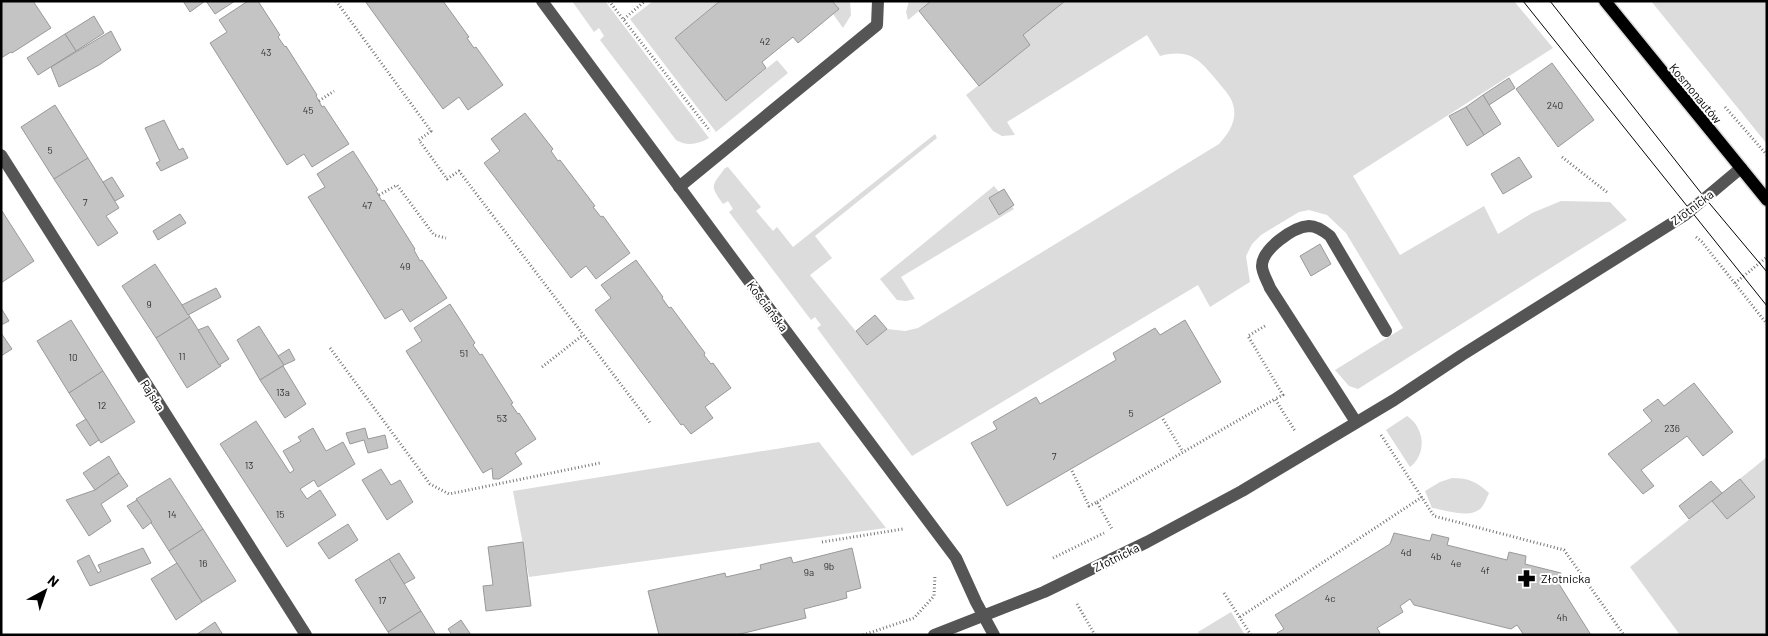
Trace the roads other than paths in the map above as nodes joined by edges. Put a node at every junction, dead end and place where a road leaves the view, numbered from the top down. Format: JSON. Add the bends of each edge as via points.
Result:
{"nodes":[{"id":1,"x":542,"y":1,"type":"edge"},
{"id":2,"x":878,"y":1,"type":"edge"},
{"id":3,"x":1605,"y":1,"type":"edge"},
{"id":4,"x":1,"y":155,"type":"edge"},
{"id":5,"x":1741,"y":168,"type":"junction"},
{"id":6,"x":679,"y":187,"type":"junction"},
{"id":7,"x":1767,"y":200,"type":"edge"},
{"id":8,"x":1386,"y":331,"type":"dead end"},
{"id":9,"x":1356,"y":422,"type":"junction"},
{"id":10,"x":984,"y":616,"type":"junction"},
{"id":11,"x":306,"y":635,"type":"edge"},
{"id":12,"x":934,"y":635,"type":"edge"},
{"id":13,"x":994,"y":635,"type":"edge"}],
"edges":[{"from":1,"to":6,"type":"street","name":"Kościańska"},
{"from":2,"to":6,"type":"street","via":[[877,25]]},
{"from":3,"to":5,"type":"main road","name":"Kosmonautów"},
{"from":4,"to":11,"type":"street","name":"Rajska"},
{"from":5,"to":7,"type":"main road","name":"Kosmonautów"},
{"from":5,"to":9,"type":"street","name":"Złotnicka","via":[[1685,215]]},
{"from":6,"to":10,"type":"street","name":"Kościańska","via":[[956,558]]},
{"from":8,"to":9,"type":"street","via":[[1330,236],[1322,230],[1302,227],[1264,254],[1262,267],[1270,288]]},
{"from":9,"to":10,"type":"street","name":"Złotnicka","via":[[1208,511],[1044,592]]},
{"from":10,"to":12,"type":"street","name":"Złotnicka"},
{"from":10,"to":13,"type":"street","name":"Kościańska"}]}
